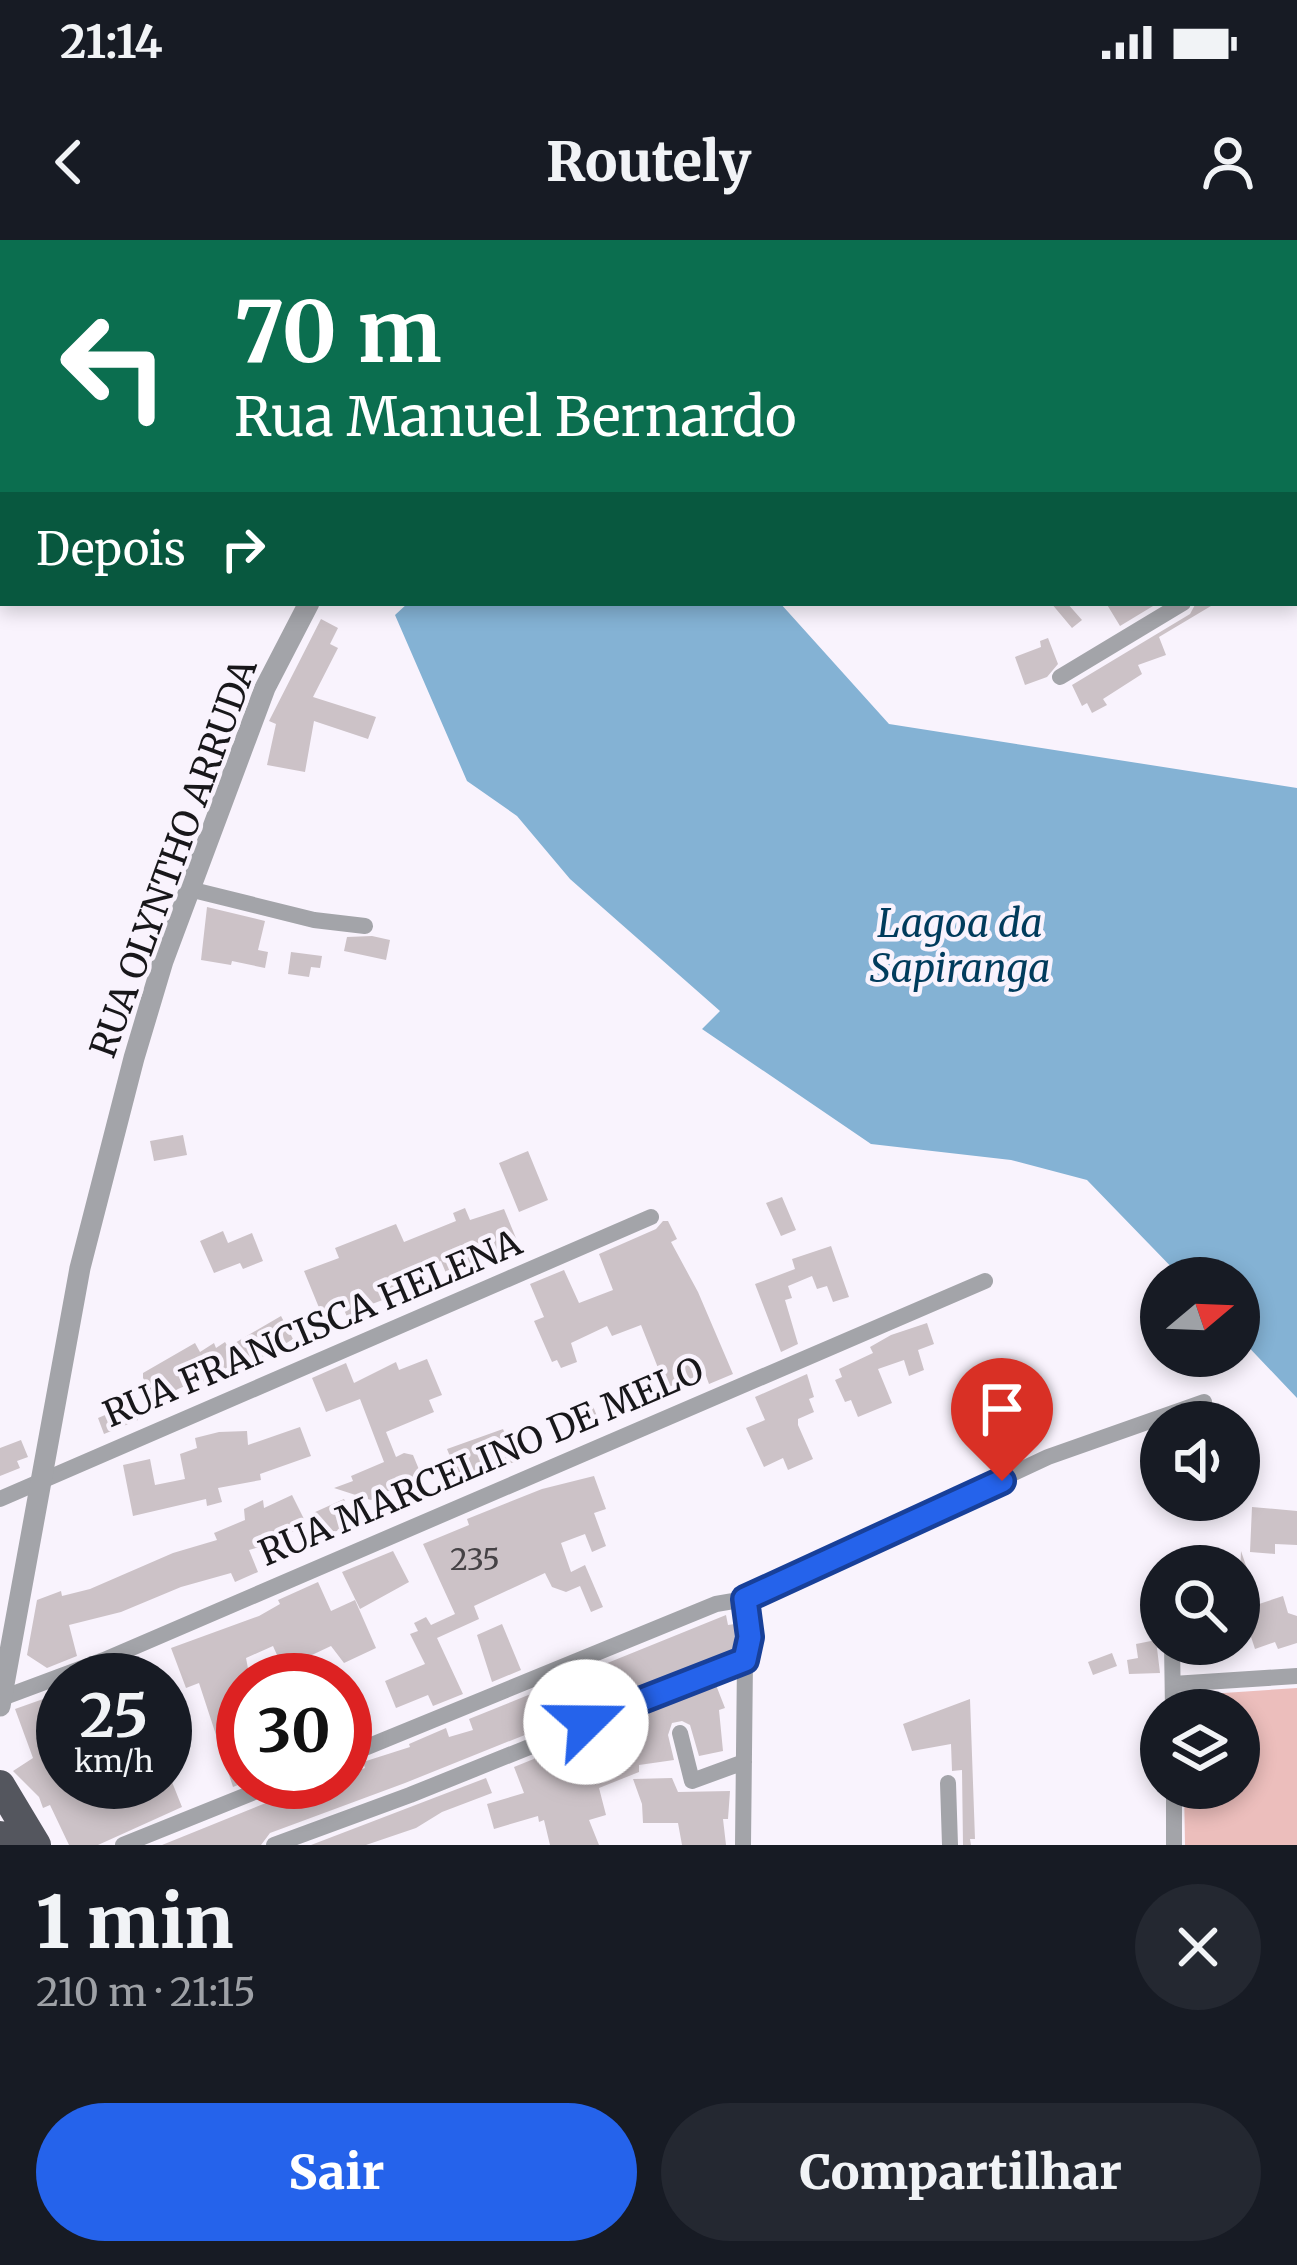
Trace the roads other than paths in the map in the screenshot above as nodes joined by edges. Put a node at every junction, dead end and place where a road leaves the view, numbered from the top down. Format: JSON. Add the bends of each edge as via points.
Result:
{"nodes":[{"id":1,"x":307,"y":606,"type":"edge"},
{"id":2,"x":1178,"y":606,"type":"edge"},
{"id":3,"x":1060,"y":677,"type":"dead end"},
{"id":4,"x":189,"y":889,"type":"junction"},
{"id":5,"x":364,"y":926,"type":"dead end"},
{"id":6,"x":651,"y":1217,"type":"dead end"},
{"id":7,"x":985,"y":1281,"type":"dead end"},
{"id":8,"x":1140,"y":1425,"type":"edge"},
{"id":9,"x":42,"y":1480,"type":"junction"},
{"id":10,"x":0,"y":1499,"type":"edge"},
{"id":11,"x":745,"y":1599,"type":"junction"},
{"id":12,"x":745,"y":1660,"type":"junction"},
{"id":13,"x":1173,"y":1665,"type":"edge"},
{"id":14,"x":1297,"y":1676,"type":"edge"},
{"id":15,"x":1173,"y":1684,"type":"junction"},
{"id":16,"x":1173,"y":1689,"type":"edge"},
{"id":17,"x":1,"y":1702,"type":"edge"},
{"id":18,"x":680,"y":1733,"type":"dead end"},
{"id":19,"x":372,"y":1745,"type":"edge"},
{"id":20,"x":744,"y":1762,"type":"junction"},
{"id":21,"x":949,"y":1783,"type":"dead end"},
{"id":22,"x":0,"y":1785,"type":"edge"},
{"id":23,"x":216,"y":1807,"type":"edge"},
{"id":24,"x":1174,"y":1809,"type":"edge"},
{"id":25,"x":0,"y":1836,"type":"edge"},
{"id":26,"x":5,"y":1845,"type":"edge"},
{"id":27,"x":36,"y":1845,"type":"edge"},
{"id":28,"x":123,"y":1845,"type":"edge"},
{"id":29,"x":274,"y":1845,"type":"edge"},
{"id":30,"x":743,"y":1845,"type":"edge"},
{"id":31,"x":950,"y":1845,"type":"edge"},
{"id":32,"x":1174,"y":1845,"type":"edge"}],
"edges":[{"from":1,"to":4,"type":"street","name":"RUA OLYNTHO ARRUDA","via":[[265,688]]},
{"from":2,"to":3,"type":"street"},
{"from":4,"to":5,"type":"street"},
{"from":4,"to":9,"type":"street","name":"RUA OLYNTHO ARRUDA","via":[[106,1161]]},
{"from":6,"to":9,"type":"street","name":"RUA FRANCISCA HELENA"},
{"from":7,"to":17,"type":"street","name":"RUA MARCELINO DE MELO"},
{"from":8,"to":11,"type":"street","via":[[1048,1457]]},
{"from":9,"to":10,"type":"street","name":"RUA FRANCISCA HELENA"},
{"from":9,"to":17,"type":"street","name":"RUA OLYNTHO ARRUDA"},
{"from":11,"to":12,"type":"street"},
{"from":11,"to":19,"type":"street"},
{"from":12,"to":20,"type":"street"},
{"from":12,"to":29,"type":"street"},
{"from":13,"to":15,"type":"street"},
{"from":14,"to":15,"type":"street"},
{"from":15,"to":16,"type":"street"},
{"from":18,"to":20,"type":"street","via":[[692,1781]]},
{"from":20,"to":30,"type":"street"},
{"from":21,"to":31,"type":"street"},
{"from":22,"to":27,"type":"highway"},
{"from":23,"to":28,"type":"street"},
{"from":24,"to":32,"type":"street"},
{"from":25,"to":26,"type":"highway"}]}
